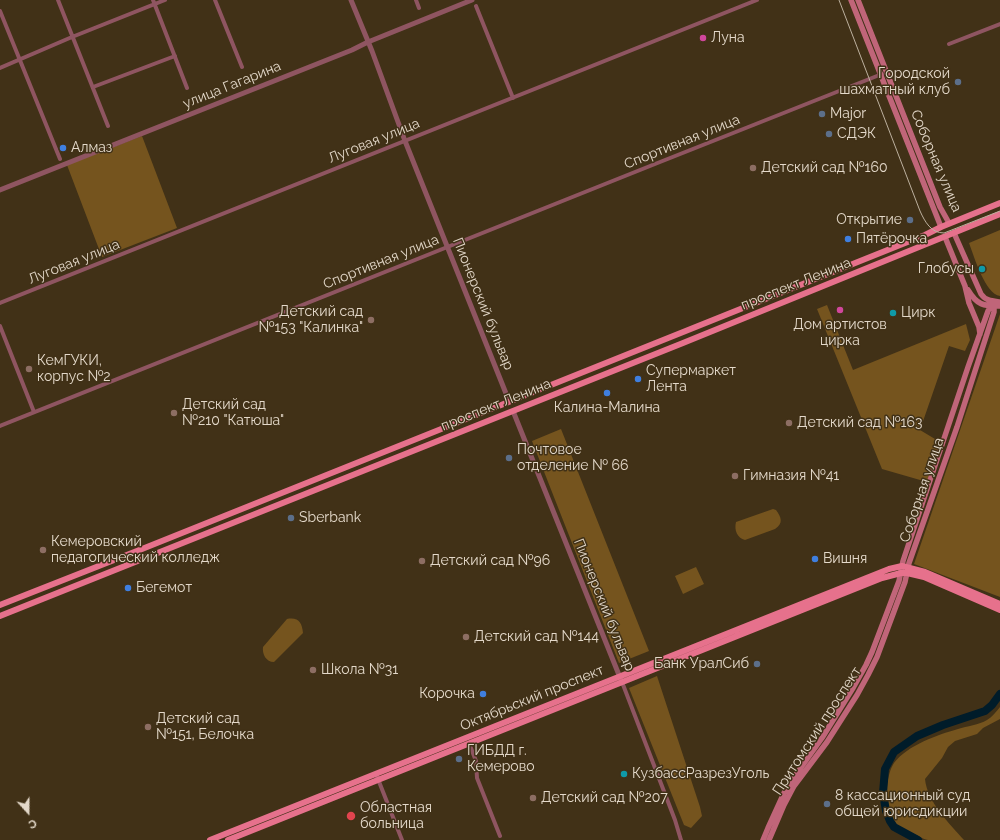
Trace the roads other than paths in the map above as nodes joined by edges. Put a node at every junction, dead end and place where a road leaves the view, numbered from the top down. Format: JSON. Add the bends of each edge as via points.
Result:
{"nodes":[{"id":1,"x":58,"y":0,"type":"edge"},
{"id":2,"x":165,"y":0,"type":"edge"},
{"id":3,"x":215,"y":0,"type":"edge"},
{"id":4,"x":351,"y":0,"type":"edge"},
{"id":5,"x":416,"y":0,"type":"edge"},
{"id":6,"x":472,"y":0,"type":"edge"},
{"id":7,"x":757,"y":0,"type":"edge"},
{"id":8,"x":851,"y":0,"type":"edge"},
{"id":9,"x":858,"y":0,"type":"edge"},
{"id":10,"x":154,"y":2,"type":"edge"},
{"id":11,"x":476,"y":6,"type":"dead end"},
{"id":12,"x":419,"y":8,"type":"dead end"},
{"id":13,"x":0,"y":11,"type":"edge"},
{"id":14,"x":1000,"y":24,"type":"edge"},
{"id":15,"x":72,"y":37,"type":"junction"},
{"id":16,"x":368,"y":42,"type":"junction"},
{"id":17,"x":949,"y":44,"type":"dead end"},
{"id":18,"x":175,"y":56,"type":"junction"},
{"id":19,"x":20,"y":60,"type":"junction"},
{"id":20,"x":242,"y":67,"type":"dead end"},
{"id":21,"x":0,"y":68,"type":"edge"},
{"id":22,"x":884,"y":73,"type":"junction"},
{"id":23,"x":92,"y":87,"type":"junction"},
{"id":24,"x":187,"y":88,"type":"dead end"},
{"id":25,"x":513,"y":98,"type":"junction"},
{"id":26,"x":108,"y":126,"type":"dead end"},
{"id":27,"x":405,"y":141,"type":"junction"},
{"id":28,"x":60,"y":158,"type":"dead end"},
{"id":29,"x":0,"y":190,"type":"edge"},
{"id":30,"x":1000,"y":203,"type":"edge"},
{"id":31,"x":1000,"y":214,"type":"edge"},
{"id":32,"x":949,"y":224,"type":"junction"},
{"id":33,"x":941,"y":227,"type":"junction"},
{"id":34,"x":954,"y":233,"type":"junction"},
{"id":35,"x":945,"y":237,"type":"junction"},
{"id":36,"x":448,"y":247,"type":"junction"},
{"id":37,"x":965,"y":286,"type":"junction"},
{"id":38,"x":1000,"y":302,"type":"edge"},
{"id":39,"x":0,"y":303,"type":"edge"},
{"id":40,"x":995,"y":305,"type":"edge"},
{"id":41,"x":0,"y":326,"type":"edge"},
{"id":42,"x":980,"y":334,"type":"junction"},
{"id":43,"x":509,"y":401,"type":"junction"},
{"id":44,"x":513,"y":411,"type":"junction"},
{"id":45,"x":34,"y":412,"type":"junction"},
{"id":46,"x":0,"y":426,"type":"edge"},
{"id":47,"x":251,"y":505,"type":"junction"},
{"id":48,"x":256,"y":514,"type":"junction"},
{"id":49,"x":905,"y":570,"type":"junction"},
{"id":50,"x":992,"y":604,"type":"junction"},
{"id":51,"x":1000,"y":604,"type":"edge"},
{"id":52,"x":0,"y":606,"type":"edge"},
{"id":53,"x":1000,"y":610,"type":"edge"},
{"id":54,"x":2,"y":616,"type":"edge"},
{"id":55,"x":620,"y":679,"type":"junction"},
{"id":56,"x":469,"y":743,"type":"junction"},
{"id":57,"x":377,"y":777,"type":"junction"},
{"id":58,"x":500,"y":836,"type":"dead end"},
{"id":59,"x":210,"y":840,"type":"edge"},
{"id":60,"x":228,"y":840,"type":"edge"},
{"id":61,"x":402,"y":840,"type":"edge"},
{"id":62,"x":681,"y":840,"type":"edge"},
{"id":63,"x":764,"y":840,"type":"edge"},
{"id":64,"x":769,"y":840,"type":"edge"}],
"edges":[{"from":1,"to":15,"type":"street"},
{"from":2,"to":10,"type":"street"},
{"from":3,"to":20,"type":"street"},
{"from":4,"to":16,"type":"street","name":"Пионерский бульвар"},
{"from":5,"to":12,"type":"street"},
{"from":6,"to":16,"type":"street","name":"улица Гагарина"},
{"from":7,"to":25,"type":"street","name":"Луговая улица"},
{"from":8,"to":22,"type":"main road","name":"Соборная улица"},
{"from":9,"to":22,"type":"main road","name":"Соборная улица"},
{"from":10,"to":15,"type":"street"},
{"from":10,"to":18,"type":"street"},
{"from":11,"to":25,"type":"street"},
{"from":13,"to":19,"type":"street"},
{"from":14,"to":17,"type":"street"},
{"from":15,"to":19,"type":"street"},
{"from":15,"to":23,"type":"street"},
{"from":16,"to":27,"type":"street","name":"Пионерский бульвар"},
{"from":16,"to":29,"type":"street","name":"улица Гагарина"},
{"from":18,"to":23,"type":"street"},
{"from":18,"to":24,"type":"street"},
{"from":19,"to":21,"type":"street"},
{"from":19,"to":28,"type":"street"},
{"from":22,"to":32,"type":"main road","name":"Соборная улица"},
{"from":22,"to":33,"type":"main road","name":"Соборная улица"},
{"from":22,"to":36,"type":"street","name":"Спортивная улица"},
{"from":23,"to":26,"type":"street"},
{"from":25,"to":27,"type":"street","name":"Луговая улица"},
{"from":27,"to":36,"type":"street","name":"Пионерский бульвар"},
{"from":27,"to":39,"type":"street","name":"Луговая улица"},
{"from":30,"to":32,"type":"main road"},
{"from":31,"to":34,"type":"main road","name":"проспект Ленина"},
{"from":32,"to":33,"type":"main road"},
{"from":32,"to":34,"type":"main road","name":"Соборная улица"},
{"from":33,"to":35,"type":"main road","name":"Соборная улица"},
{"from":33,"to":43,"type":"main road","name":"проспект Ленина"},
{"from":34,"to":35,"type":"main road","name":"проспект Ленина"},
{"from":34,"to":40,"type":"main road","name":"Соборная улица","via":[[981,294]]},
{"from":35,"to":37,"type":"main road","name":"Соборная улица"},
{"from":35,"to":44,"type":"main road","name":"проспект Ленина"},
{"from":36,"to":43,"type":"street","name":"Пионерский бульвар"},
{"from":36,"to":45,"type":"street","name":"Спортивная улица"},
{"from":37,"to":40,"type":"main road","name":"Соборная улица","via":[[977,302],[985,306]]},
{"from":37,"to":42,"type":"main road","name":"Соборная улица"},
{"from":38,"to":40,"type":"main road"},
{"from":40,"to":42,"type":"main road","name":"Соборная улица"},
{"from":40,"to":49,"type":"main road","name":"Соборная улица","via":[[957,427],[910,563]]},
{"from":41,"to":45,"type":"street"},
{"from":42,"to":49,"type":"main road","name":"Соборная улица","via":[[903,561]]},
{"from":43,"to":44,"type":"main road","name":"Пионерский бульвар"},
{"from":43,"to":47,"type":"main road","name":"проспект Ленина"},
{"from":44,"to":48,"type":"main road","name":"проспект Ленина"},
{"from":44,"to":55,"type":"street","name":"Пионерский бульвар"},
{"from":45,"to":46,"type":"street","name":"Спортивная улица"},
{"from":47,"to":48,"type":"main road"},
{"from":47,"to":52,"type":"main road","name":"проспект Ленина"},
{"from":48,"to":54,"type":"main road","name":"проспект Ленина"},
{"from":49,"to":50,"type":"main road"},
{"from":49,"to":55,"type":"main road","name":"Октябрьский проспект","via":[[889,569],[880,572]]},
{"from":49,"to":63,"type":"main road","name":"Притомский проспект","via":[[872,652],[854,688],[784,793]]},
{"from":49,"to":64,"type":"main road","name":"Притомский проспект","via":[[905,582],[868,675],[827,742],[794,786]]},
{"from":50,"to":51,"type":"main road"},
{"from":50,"to":53,"type":"main road"},
{"from":52,"to":54,"type":"main road"},
{"from":55,"to":56,"type":"main road","name":"Октябрьский проспект"},
{"from":55,"to":57,"type":"main road","name":"Октябрьский проспект"},
{"from":55,"to":62,"type":"street","name":"Пионерский бульвар","via":[[676,820]]},
{"from":56,"to":57,"type":"main road","name":"Октябрьский проспект"},
{"from":56,"to":58,"type":"street","via":[[476,761],[477,778]]},
{"from":57,"to":59,"type":"main road","name":"Октябрьский проспект"},
{"from":57,"to":60,"type":"main road","name":"Октябрьский проспект"},
{"from":57,"to":61,"type":"street"}]}
